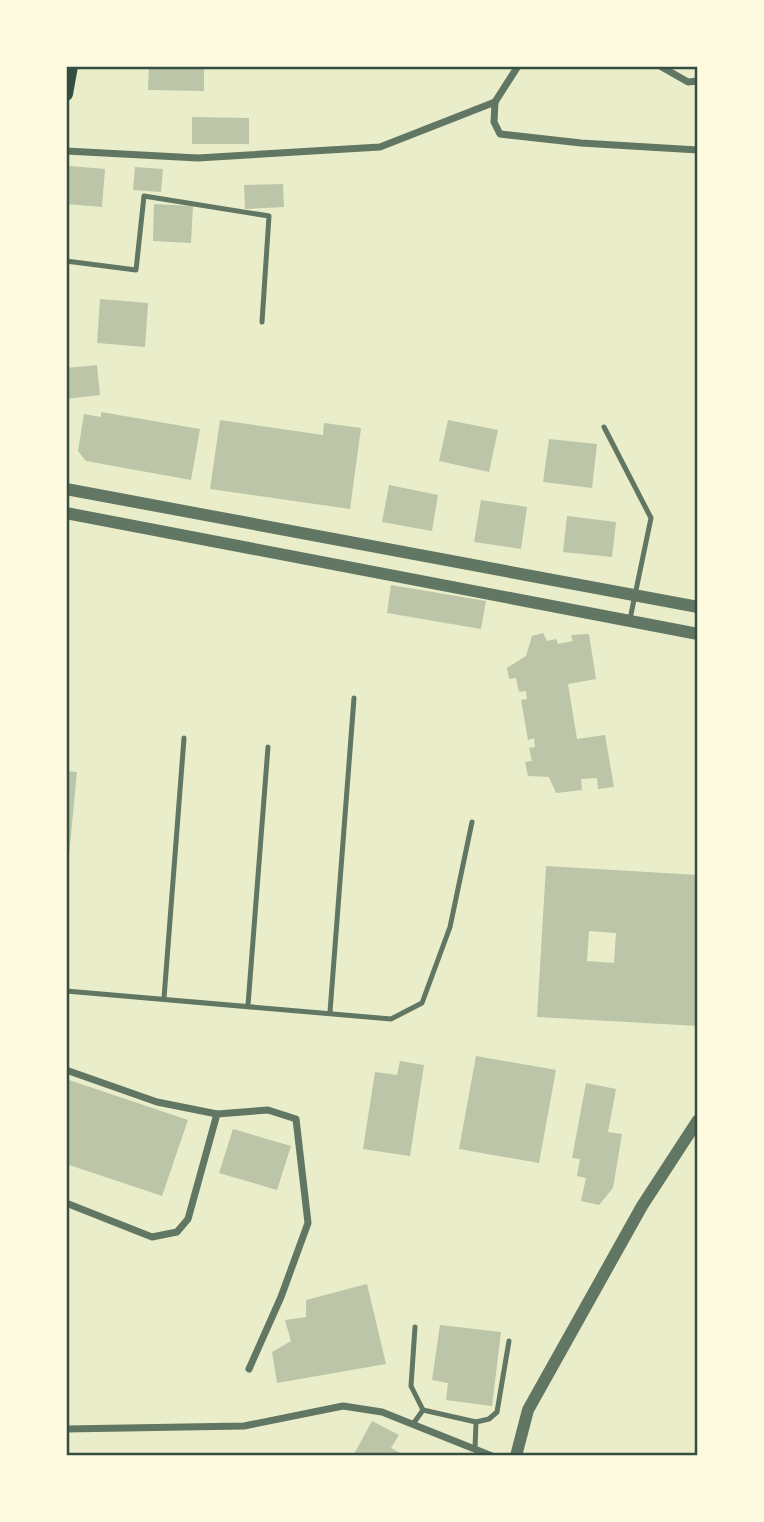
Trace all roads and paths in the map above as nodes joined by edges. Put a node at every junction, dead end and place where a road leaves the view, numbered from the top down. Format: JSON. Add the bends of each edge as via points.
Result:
{"nodes":[{"id":1,"x":71,"y":66,"type":"edge"},
{"id":2,"x":518,"y":66,"type":"edge"},
{"id":3,"x":660,"y":66,"type":"edge"},
{"id":4,"x":698,"y":81,"type":"edge"},
{"id":5,"x":66,"y":94,"type":"edge"},
{"id":6,"x":495,"y":102,"type":"junction"},
{"id":7,"x":66,"y":150,"type":"edge"},
{"id":8,"x":698,"y":150,"type":"edge"},
{"id":9,"x":66,"y":261,"type":"edge"},
{"id":10,"x":262,"y":322,"type":"dead end"},
{"id":11,"x":604,"y":426,"type":"dead end"},
{"id":12,"x":66,"y":489,"type":"edge"},
{"id":13,"x":66,"y":513,"type":"edge"},
{"id":14,"x":634,"y":593,"type":"junction"},
{"id":15,"x":698,"y":607,"type":"edge"},
{"id":16,"x":631,"y":619,"type":"junction"},
{"id":17,"x":698,"y":634,"type":"edge"},
{"id":18,"x":354,"y":698,"type":"dead end"},
{"id":19,"x":184,"y":738,"type":"dead end"},
{"id":20,"x":268,"y":747,"type":"dead end"},
{"id":21,"x":472,"y":822,"type":"dead end"},
{"id":22,"x":66,"y":990,"type":"edge"},
{"id":23,"x":164,"y":999,"type":"junction"},
{"id":24,"x":247,"y":1005,"type":"junction"},
{"id":25,"x":330,"y":1012,"type":"junction"},
{"id":26,"x":66,"y":1070,"type":"edge"},
{"id":27,"x":217,"y":1114,"type":"junction"},
{"id":28,"x":698,"y":1120,"type":"edge"},
{"id":29,"x":66,"y":1203,"type":"edge"},
{"id":30,"x":415,"y":1327,"type":"dead end"},
{"id":31,"x":509,"y":1341,"type":"dead end"},
{"id":32,"x":249,"y":1369,"type":"dead end"},
{"id":33,"x":423,"y":1410,"type":"junction"},
{"id":34,"x":476,"y":1422,"type":"junction"},
{"id":35,"x":413,"y":1424,"type":"junction"},
{"id":36,"x":66,"y":1429,"type":"edge"},
{"id":37,"x":475,"y":1448,"type":"junction"},
{"id":38,"x":492,"y":1455,"type":"edge"},
{"id":39,"x":516,"y":1455,"type":"edge"}],
"edges":[{"from":1,"to":5,"type":"main road"},
{"from":2,"to":6,"type":"street"},
{"from":3,"to":4,"type":"street","via":[[688,82]]},
{"from":6,"to":7,"type":"street","via":[[380,147],[198,158]]},
{"from":6,"to":8,"type":"street","via":[[494,122],[500,134]]},
{"from":9,"to":10,"type":"lane","via":[[136,270],[145,197],[269,216]]},
{"from":11,"to":14,"type":"lane","via":[[650,518]]},
{"from":12,"to":14,"type":"street"},
{"from":13,"to":16,"type":"street"},
{"from":14,"to":15,"type":"street"},
{"from":14,"to":16,"type":"lane"},
{"from":16,"to":17,"type":"street"},
{"from":18,"to":25,"type":"lane"},
{"from":19,"to":23,"type":"lane"},
{"from":20,"to":24,"type":"lane"},
{"from":21,"to":25,"type":"lane","via":[[450,927],[422,1003],[391,1019]]},
{"from":22,"to":23,"type":"lane"},
{"from":23,"to":24,"type":"lane"},
{"from":24,"to":25,"type":"lane"},
{"from":26,"to":27,"type":"street","via":[[157,1102]]},
{"from":27,"to":29,"type":"street","via":[[188,1219],[177,1232],[152,1237]]},
{"from":27,"to":32,"type":"street","via":[[268,1110],[296,1119],[307,1223]]},
{"from":28,"to":39,"type":"street","via":[[642,1206],[528,1410]]},
{"from":30,"to":33,"type":"lane","via":[[411,1386]]},
{"from":31,"to":34,"type":"lane","via":[[497,1412]]},
{"from":33,"to":34,"type":"lane"},
{"from":33,"to":35,"type":"lane"},
{"from":34,"to":37,"type":"lane"},
{"from":35,"to":36,"type":"street","via":[[382,1412],[343,1406],[244,1426]]},
{"from":35,"to":37,"type":"street"},
{"from":37,"to":38,"type":"street"}]}
